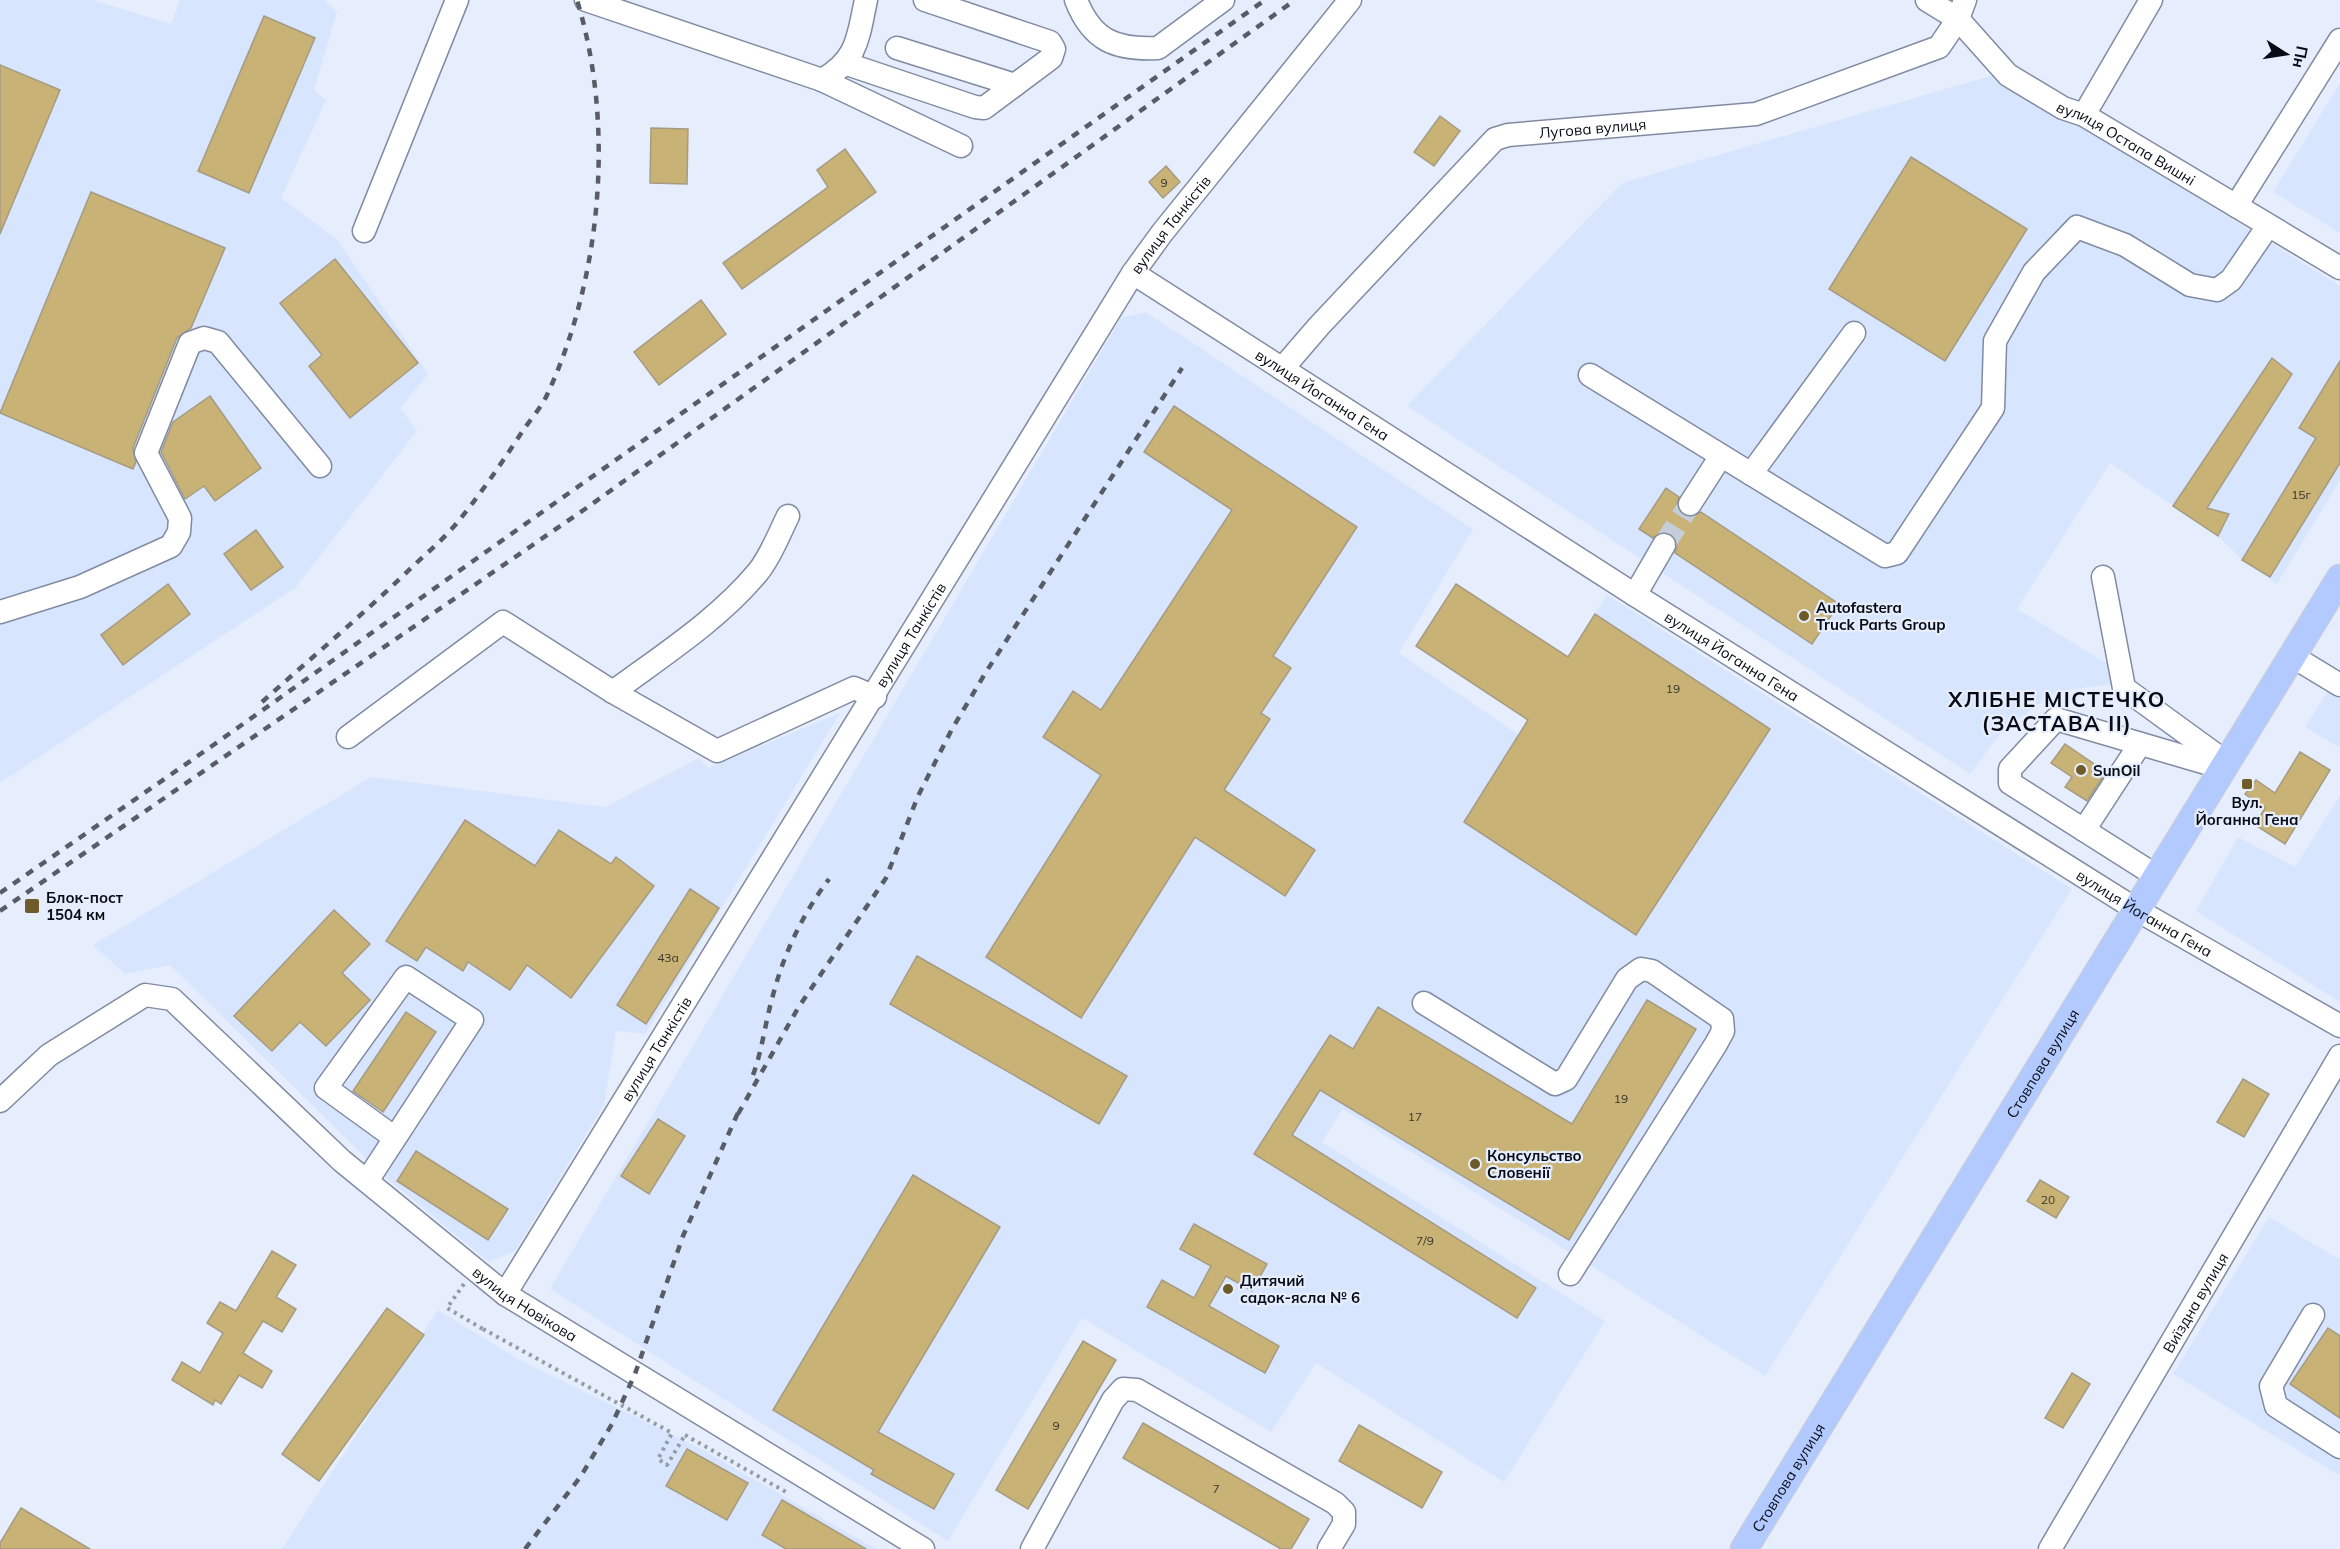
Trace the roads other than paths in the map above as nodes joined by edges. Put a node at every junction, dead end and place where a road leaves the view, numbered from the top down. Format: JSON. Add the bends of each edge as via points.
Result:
{"nodes":[{"id":1,"x":457,"y":0,"type":"edge"},
{"id":2,"x":585,"y":0,"type":"edge"},
{"id":3,"x":866,"y":0,"type":"edge"},
{"id":4,"x":925,"y":0,"type":"edge"},
{"id":5,"x":1076,"y":0,"type":"edge"},
{"id":6,"x":1223,"y":0,"type":"edge"},
{"id":7,"x":1350,"y":0,"type":"edge"},
{"id":8,"x":1927,"y":0,"type":"edge"},
{"id":9,"x":2151,"y":0,"type":"edge"},
{"id":10,"x":1961,"y":9,"type":"edge"},
{"id":11,"x":2340,"y":40,"type":"edge"},
{"id":12,"x":897,"y":48,"type":"dead end"},
{"id":13,"x":844,"y":63,"type":"junction"},
{"id":14,"x":822,"y":80,"type":"junction"},
{"id":15,"x":1015,"y":86,"type":"junction"},
{"id":16,"x":2084,"y":115,"type":"junction"},
{"id":17,"x":961,"y":146,"type":"dead end"},
{"id":18,"x":2236,"y":206,"type":"junction"},
{"id":19,"x":2268,"y":226,"type":"junction"},
{"id":20,"x":364,"y":231,"type":"dead end"},
{"id":21,"x":2340,"y":268,"type":"edge"},
{"id":22,"x":1133,"y":273,"type":"junction"},
{"id":23,"x":1854,"y":333,"type":"dead end"},
{"id":24,"x":1282,"y":369,"type":"junction"},
{"id":25,"x":1590,"y":375,"type":"dead end"},
{"id":26,"x":1721,"y":456,"type":"junction"},
{"id":27,"x":320,"y":466,"type":"dead end"},
{"id":28,"x":1751,"y":474,"type":"junction"},
{"id":29,"x":1690,"y":504,"type":"tunnel mouth"},
{"id":30,"x":788,"y":516,"type":"dead end"},
{"id":31,"x":1664,"y":545,"type":"tunnel mouth"},
{"id":32,"x":2103,"y":577,"type":"dead end"},
{"id":33,"x":2340,"y":579,"type":"edge"},
{"id":34,"x":1635,"y":595,"type":"junction"},
{"id":35,"x":0,"y":612,"type":"edge"},
{"id":36,"x":2292,"y":656,"type":"junction"},
{"id":37,"x":2340,"y":685,"type":"edge"},
{"id":38,"x":613,"y":692,"type":"junction"},
{"id":39,"x":875,"y":697,"type":"junction"},
{"id":40,"x":348,"y":737,"type":"dead end"},
{"id":41,"x":2140,"y":744,"type":"junction"},
{"id":42,"x":2225,"y":765,"type":"junction"},
{"id":43,"x":2084,"y":830,"type":"junction"},
{"id":44,"x":2158,"y":877,"type":"junction"},
{"id":45,"x":2137,"y":910,"type":"junction"},
{"id":46,"x":1424,"y":1003,"type":"dead end"},
{"id":47,"x":2340,"y":1026,"type":"edge"},
{"id":48,"x":2340,"y":1056,"type":"edge"},
{"id":49,"x":0,"y":1101,"type":"edge"},
{"id":50,"x":394,"y":1138,"type":"junction"},
{"id":51,"x":367,"y":1181,"type":"junction"},
{"id":52,"x":1570,"y":1274,"type":"dead end"},
{"id":53,"x":506,"y":1294,"type":"junction"},
{"id":54,"x":2313,"y":1316,"type":"dead end"},
{"id":55,"x":2340,"y":1447,"type":"edge"},
{"id":56,"x":923,"y":1549,"type":"edge"},
{"id":57,"x":1032,"y":1549,"type":"edge"},
{"id":58,"x":1329,"y":1549,"type":"edge"},
{"id":59,"x":1744,"y":1549,"type":"edge"},
{"id":60,"x":2050,"y":1549,"type":"edge"}],
"edges":[{"from":1,"to":20,"type":"street"},
{"from":2,"to":14,"type":"street"},
{"from":3,"to":13,"type":"street","via":[[854,51]]},
{"from":4,"to":15,"type":"street","via":[[1050,42],[1054,49],[1051,58]]},
{"from":5,"to":6,"type":"street","via":[[1083,19],[1096,34],[1124,47],[1158,48]]},
{"from":7,"to":22,"type":"street","name":"вулиця Танкістів"},
{"from":8,"to":10,"type":"street","name":"вулиця Остапа Вишні"},
{"from":9,"to":16,"type":"street"},
{"from":10,"to":16,"type":"street","name":"вулиця Остапа Вишні","via":[[2008,75],[2062,108]]},
{"from":10,"to":24,"type":"street","name":"Лугова вулиця","via":[[1940,47],[1756,114],[1495,139]]},
{"from":11,"to":18,"type":"street"},
{"from":12,"to":15,"type":"street"},
{"from":13,"to":14,"type":"street","via":[[836,73]]},
{"from":13,"to":15,"type":"street","via":[[975,107],[990,105]]},
{"from":14,"to":17,"type":"street"},
{"from":16,"to":18,"type":"street","name":"вулиця Остапа Вишні"},
{"from":18,"to":19,"type":"street","name":"вулиця Остапа Вишні"},
{"from":19,"to":21,"type":"street","name":"вулиця Остапа Вишні"},
{"from":19,"to":28,"type":"street","via":[[2231,280],[2217,290],[2190,285],[2125,245],[2077,228],[2034,272],[1995,341],[1993,408],[1897,553],[1885,556],[1874,551]]},
{"from":22,"to":24,"type":"street","name":"вулиця Йоганна Гена"},
{"from":22,"to":39,"type":"street","name":"вулиця Танкістів"},
{"from":23,"to":28,"type":"street"},
{"from":24,"to":34,"type":"street","name":"вулиця Йоганна Гена"},
{"from":25,"to":26,"type":"street"},
{"from":26,"to":28,"type":"street"},
{"from":26,"to":29,"type":"street"},
{"from":27,"to":35,"type":"street","via":[[218,342],[204,338],[190,344],[146,453],[180,518],[179,532],[171,546],[80,587]]},
{"from":30,"to":38,"type":"street","via":[[759,571],[734,597]]},
{"from":31,"to":34,"type":"street"},
{"from":32,"to":42,"type":"street","via":[[2124,688]]},
{"from":33,"to":36,"type":"main road","name":"Стовпова вулиця"},
{"from":34,"to":45,"type":"street","name":"вулиця Йоганна Гена"},
{"from":36,"to":37,"type":"street"},
{"from":36,"to":42,"type":"main road","name":"Стовпова вулиця"},
{"from":38,"to":39,"type":"street","via":[[717,751],[854,688]]},
{"from":38,"to":40,"type":"street","via":[[503,622]]},
{"from":39,"to":53,"type":"street","name":"вулиця Танкістів"},
{"from":41,"to":42,"type":"street"},
{"from":41,"to":43,"type":"street"},
{"from":41,"to":43,"type":"street","via":[[2056,719],[2010,769],[2010,783]]},
{"from":42,"to":44,"type":"main road","name":"Стовпова вулиця"},
{"from":43,"to":44,"type":"street"},
{"from":44,"to":45,"type":"main road","name":"Стовпова вулиця"},
{"from":45,"to":47,"type":"street","name":"вулиця Йоганна Гена"},
{"from":45,"to":59,"type":"main road","name":"Стовпова вулиця"},
{"from":46,"to":52,"type":"street","via":[[1555,1084],[1566,1079],[1627,979],[1641,969],[1652,971],[1722,1019],[1724,1031]]},
{"from":48,"to":60,"type":"street","name":"Виїздна вулиця"},
{"from":49,"to":51,"type":"street","name":"вулиця Новікова","via":[[49,1055],[145,995],[172,999]]},
{"from":50,"to":50,"type":"street","via":[[472,1020],[406,977],[326,1088]]},
{"from":50,"to":51,"type":"street"},
{"from":51,"to":53,"type":"street","name":"вулиця Новікова"},
{"from":53,"to":56,"type":"street","name":"вулиця Новікова"},
{"from":54,"to":55,"type":"street","via":[[2271,1386],[2272,1395],[2276,1406]]},
{"from":57,"to":58,"type":"street","via":[[1113,1400],[1124,1389],[1137,1390],[1335,1503],[1344,1512],[1344,1524]]}]}
